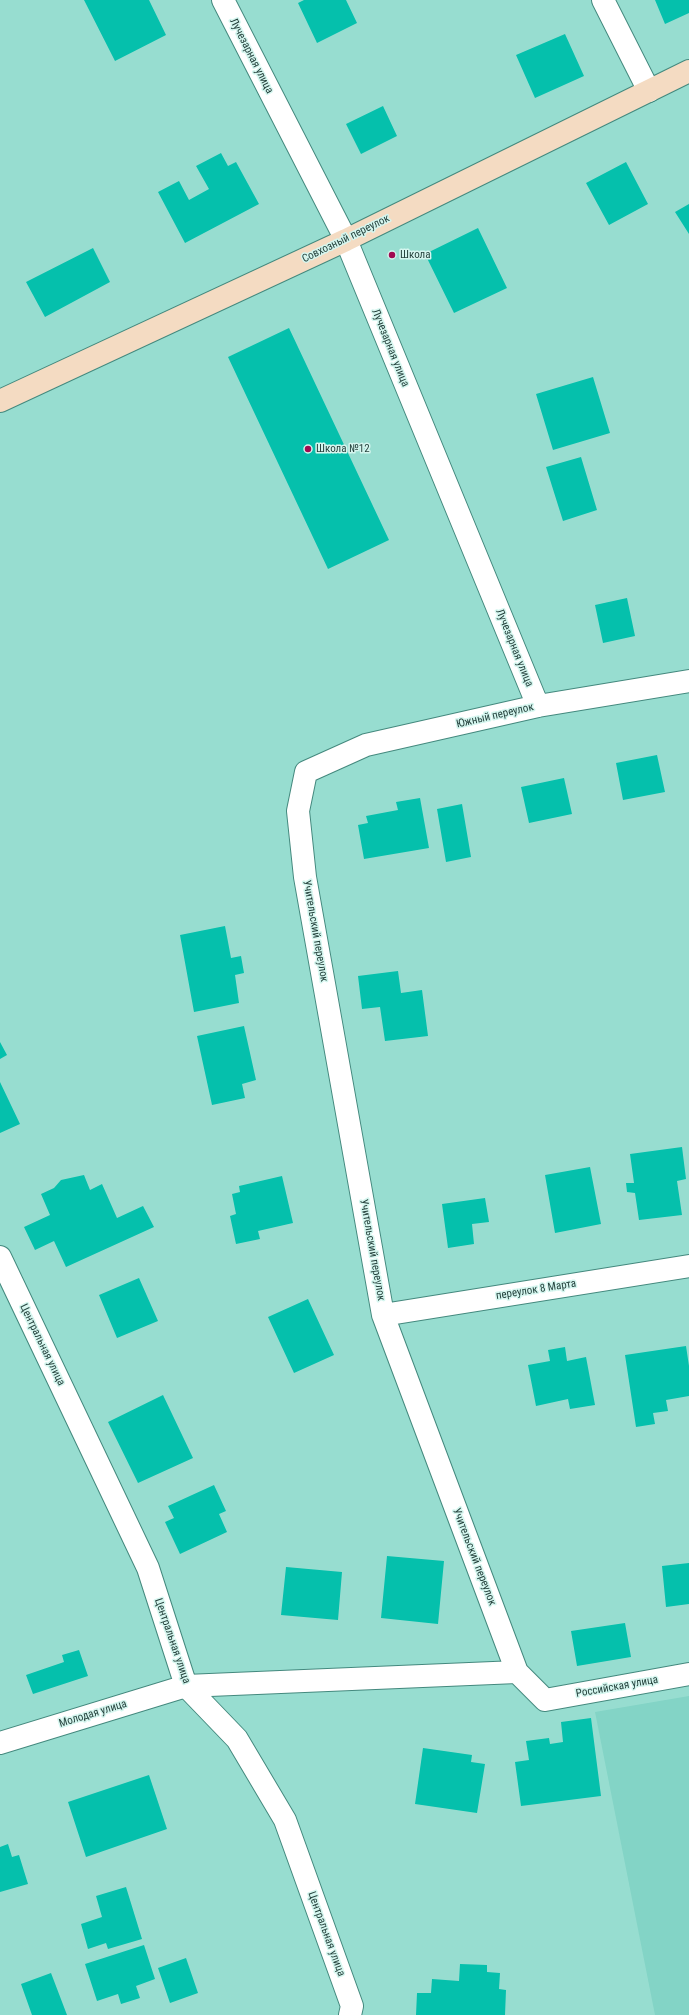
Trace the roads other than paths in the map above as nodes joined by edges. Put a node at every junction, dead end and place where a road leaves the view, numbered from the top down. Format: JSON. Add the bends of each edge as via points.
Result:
{"nodes":[{"id":1,"x":223,"y":0,"type":"edge"},
{"id":2,"x":602,"y":0,"type":"edge"},
{"id":3,"x":689,"y":71,"type":"edge"},
{"id":4,"x":649,"y":91,"type":"junction"},
{"id":5,"x":346,"y":240,"type":"junction"},
{"id":6,"x":0,"y":401,"type":"edge"},
{"id":7,"x":689,"y":681,"type":"edge"},
{"id":8,"x":538,"y":706,"type":"junction"},
{"id":9,"x":306,"y":772,"type":"joint"},
{"id":10,"x":0,"y":1257,"type":"edge"},
{"id":11,"x":689,"y":1266,"type":"edge"},
{"id":12,"x":383,"y":1315,"type":"junction"},
{"id":13,"x":517,"y":1672,"type":"junction"},
{"id":14,"x":689,"y":1674,"type":"edge"},
{"id":15,"x":186,"y":1686,"type":"junction"},
{"id":16,"x":544,"y":1700,"type":"joint"},
{"id":17,"x":0,"y":1743,"type":"edge"},
{"id":18,"x":350,"y":2015,"type":"edge"}],
"edges":[{"from":1,"to":5,"type":"street","name":"Лучезарная улица"},
{"from":2,"to":4,"type":"street"},
{"from":3,"to":4,"type":"street","name":"Совхозный переулок"},
{"from":4,"to":5,"type":"street","name":"Совхозный переулок"},
{"from":5,"to":6,"type":"street","name":"Совхозный переулок"},
{"from":5,"to":8,"type":"street","name":"Лучезарная улица"},
{"from":7,"to":8,"type":"street","name":"Южный переулок"},
{"from":8,"to":9,"type":"street","name":"Южный переулок","via":[[366,746]]},
{"from":9,"to":12,"type":"street","name":"Учительский переулок","via":[[298,811],[305,877]]},
{"from":10,"to":15,"type":"street","name":"Центральная улица","via":[[148,1568]]},
{"from":11,"to":12,"type":"street","name":"переулок 8 Марта"},
{"from":12,"to":13,"type":"street","name":"Учительский переулок"},
{"from":13,"to":15,"type":"street","name":"Молодая улица"},
{"from":13,"to":16,"type":"street","name":"Учительский переулок"},
{"from":14,"to":16,"type":"street","name":"Российская улица"},
{"from":15,"to":17,"type":"street","name":"Молодая улица"},
{"from":15,"to":18,"type":"street","name":"Центральная улица","via":[[237,1739],[285,1820],[352,2006]]}]}
